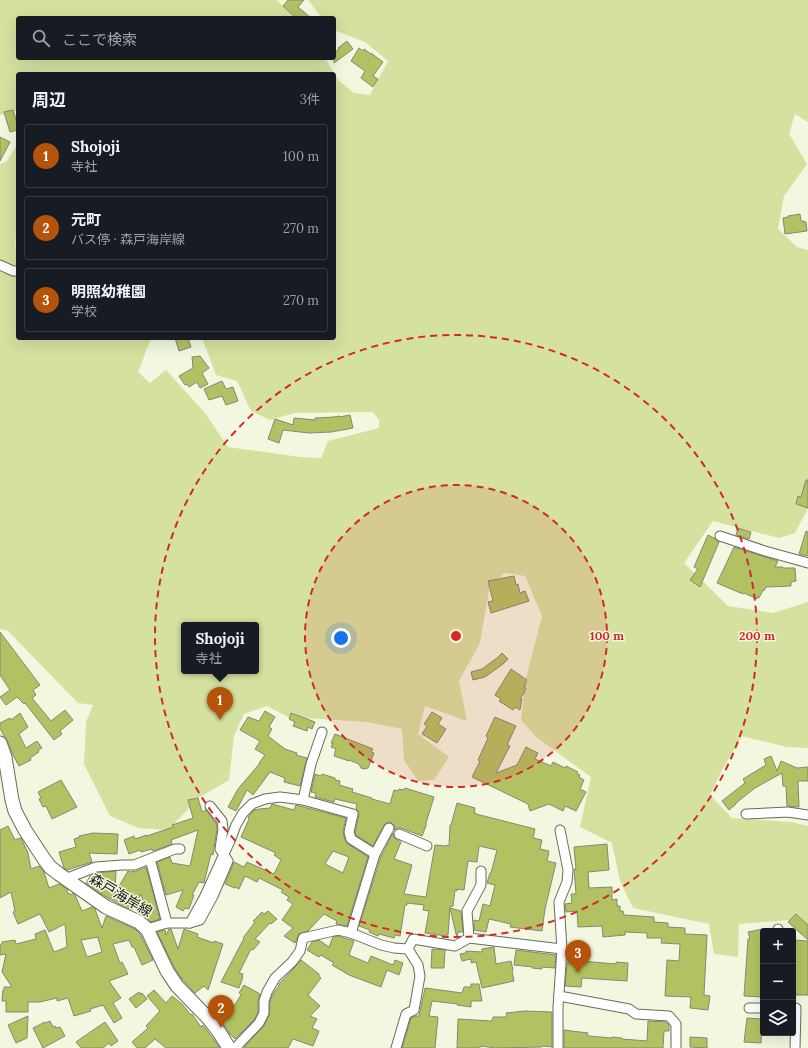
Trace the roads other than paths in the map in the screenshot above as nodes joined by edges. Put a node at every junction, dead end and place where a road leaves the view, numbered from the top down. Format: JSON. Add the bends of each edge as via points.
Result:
{"nodes":[{"id":1,"x":0,"y":265,"type":"edge"},
{"id":2,"x":16,"y":271,"type":"edge"},
{"id":3,"x":720,"y":536,"type":"dead end"},
{"id":4,"x":808,"y":564,"type":"edge"},
{"id":5,"x":322,"y":732,"type":"dead end"},
{"id":6,"x":0,"y":744,"type":"edge"},
{"id":7,"x":302,"y":800,"type":"junction"},
{"id":8,"x":210,"y":806,"type":"dead end"},
{"id":9,"x":746,"y":814,"type":"dead end"},
{"id":10,"x":808,"y":815,"type":"edge"},
{"id":11,"x":389,"y":828,"type":"dead end"},
{"id":12,"x":560,"y":830,"type":"dead end"},
{"id":13,"x":399,"y":834,"type":"dead end"},
{"id":14,"x":427,"y":846,"type":"dead end"},
{"id":15,"x":180,"y":849,"type":"dead end"},
{"id":16,"x":224,"y":854,"type":"junction"},
{"id":17,"x":375,"y":854,"type":"junction"},
{"id":18,"x":150,"y":859,"type":"junction"},
{"id":19,"x":481,"y":871,"type":"dead end"},
{"id":20,"x":66,"y":879,"type":"junction"},
{"id":21,"x":167,"y":923,"type":"junction"},
{"id":22,"x":147,"y":929,"type":"junction"},
{"id":23,"x":351,"y":933,"type":"junction"},
{"id":24,"x":469,"y":938,"type":"junction"},
{"id":25,"x":408,"y":949,"type":"junction"},
{"id":26,"x":562,"y":949,"type":"junction"},
{"id":27,"x":559,"y":996,"type":"junction"},
{"id":28,"x":749,"y":1008,"type":"dead end"},
{"id":29,"x":760,"y":1008,"type":"edge"},
{"id":30,"x":795,"y":1036,"type":"edge"},
{"id":31,"x":229,"y":1048,"type":"edge"},
{"id":32,"x":235,"y":1048,"type":"edge"},
{"id":33,"x":396,"y":1048,"type":"edge"},
{"id":34,"x":558,"y":1048,"type":"edge"},
{"id":35,"x":676,"y":1048,"type":"edge"},
{"id":36,"x":795,"y":1048,"type":"edge"}],
"edges":[{"from":1,"to":2,"type":"street"},
{"from":3,"to":4,"type":"street"},
{"from":5,"to":7,"type":"street"},
{"from":6,"to":20,"type":"main road","name":"森戸海岸線","via":[[17,816],[50,867]]},
{"from":7,"to":16,"type":"street","via":[[280,797],[252,804],[236,825]]},
{"from":7,"to":17,"type":"street","via":[[353,814],[349,832],[352,839]]},
{"from":8,"to":16,"type":"street","via":[[222,821],[220,849]]},
{"from":9,"to":10,"type":"street","via":[[788,812]]},
{"from":11,"to":17,"type":"street"},
{"from":12,"to":26,"type":"street","via":[[568,870],[567,882],[559,902]]},
{"from":13,"to":14,"type":"street"},
{"from":15,"to":18,"type":"street"},
{"from":16,"to":21,"type":"street","via":[[228,860],[200,920],[190,923]]},
{"from":17,"to":23,"type":"street"},
{"from":18,"to":20,"type":"street","via":[[134,865],[96,867]]},
{"from":18,"to":21,"type":"street"},
{"from":19,"to":24,"type":"street","via":[[480,885],[467,911]]},
{"from":20,"to":22,"type":"main road","name":"森戸海岸線","via":[[106,907],[139,922]]},
{"from":21,"to":22,"type":"street"},
{"from":22,"to":31,"type":"main road","name":"森戸海岸線","via":[[177,986],[209,1019]]},
{"from":23,"to":25,"type":"street","via":[[381,945]]},
{"from":23,"to":32,"type":"street","via":[[338,930],[303,938],[300,951],[275,978],[267,992],[264,1013],[259,1023]]},
{"from":24,"to":25,"type":"street","via":[[455,946],[413,939]]},
{"from":24,"to":26,"type":"street"},
{"from":25,"to":33,"type":"street","via":[[418,965],[420,976],[414,1010],[406,1014]]},
{"from":26,"to":27,"type":"street"},
{"from":27,"to":34,"type":"street"},
{"from":27,"to":35,"type":"street","via":[[629,1008],[636,1014],[669,1016],[676,1024]]},
{"from":28,"to":29,"type":"street"},
{"from":30,"to":36,"type":"street"}]}
